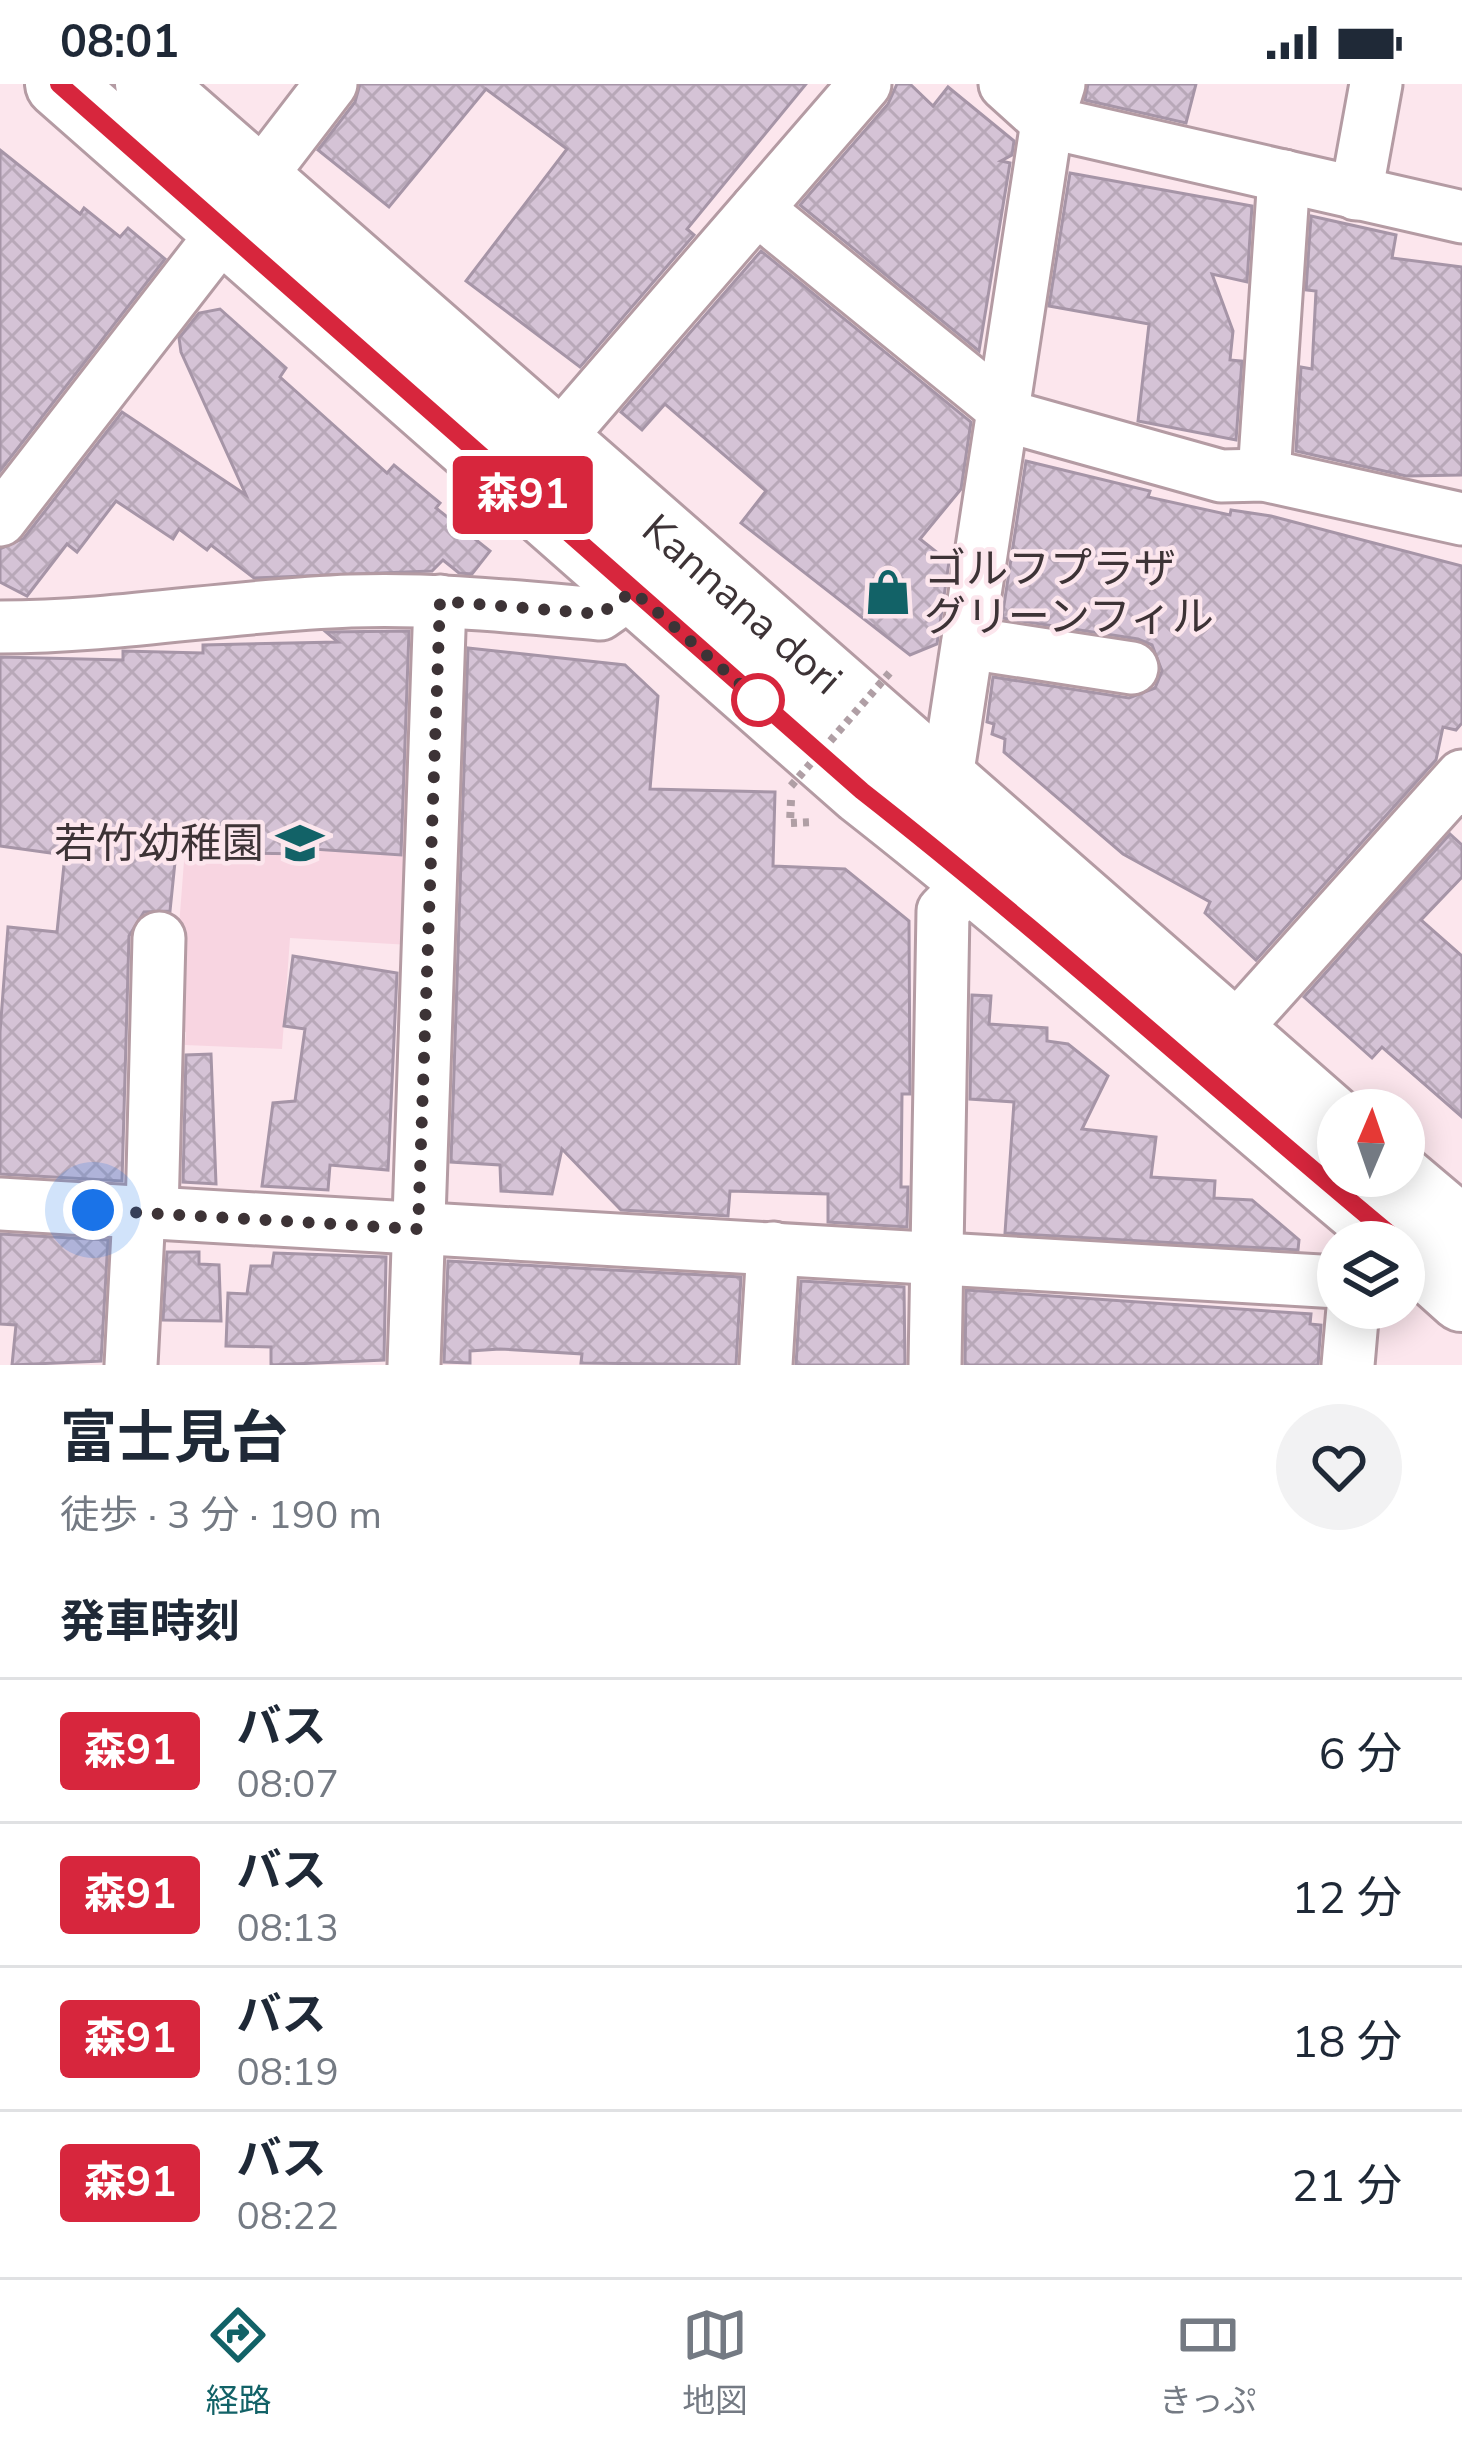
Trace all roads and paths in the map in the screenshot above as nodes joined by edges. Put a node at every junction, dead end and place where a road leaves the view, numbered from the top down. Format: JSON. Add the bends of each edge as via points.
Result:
{"nodes":[{"id":1,"x":59,"y":84,"type":"edge"},
{"id":2,"x":149,"y":84,"type":"edge"},
{"id":3,"x":332,"y":84,"type":"edge"},
{"id":4,"x":865,"y":84,"type":"edge"},
{"id":5,"x":1005,"y":84,"type":"edge"},
{"id":6,"x":1376,"y":84,"type":"edge"},
{"id":7,"x":1053,"y":103,"type":"edge"},
{"id":8,"x":1284,"y":176,"type":"junction"},
{"id":9,"x":257,"y":179,"type":"junction"},
{"id":10,"x":1356,"y":194,"type":"junction"},
{"id":11,"x":757,"y":209,"type":"junction"},
{"id":12,"x":1462,"y":218,"type":"edge"},
{"id":13,"x":223,"y":233,"type":"junction"},
{"id":14,"x":1002,"y":410,"type":"junction"},
{"id":15,"x":556,"y":440,"type":"junction"},
{"id":16,"x":1264,"y":475,"type":"junction"},
{"id":17,"x":1462,"y":519,"type":"edge"},
{"id":18,"x":0,"y":520,"type":"edge"},
{"id":19,"x":633,"y":591,"type":"junction"},
{"id":20,"x":440,"y":601,"type":"junction"},
{"id":21,"x":0,"y":627,"type":"edge"},
{"id":22,"x":968,"y":644,"type":"junction"},
{"id":23,"x":1132,"y":668,"type":"dead end"},
{"id":24,"x":893,"y":669,"type":"dead end"},
{"id":25,"x":1462,"y":776,"type":"edge"},
{"id":26,"x":946,"y":784,"type":"junction"},
{"id":27,"x":791,"y":786,"type":"dead end"},
{"id":28,"x":974,"y":879,"type":"junction"},
{"id":29,"x":159,"y":938,"type":"dead end"},
{"id":30,"x":1232,"y":1032,"type":"junction"},
{"id":31,"x":1317,"y":1107,"type":"edge"},
{"id":32,"x":0,"y":1204,"type":"edge"},
{"id":33,"x":145,"y":1213,"type":"junction"},
{"id":34,"x":1385,"y":1221,"type":"edge"},
{"id":35,"x":418,"y":1229,"type":"junction"},
{"id":36,"x":773,"y":1248,"type":"junction"},
{"id":37,"x":1425,"y":1255,"type":"edge"},
{"id":38,"x":933,"y":1259,"type":"junction"},
{"id":39,"x":1317,"y":1281,"type":"edge"},
{"id":40,"x":1462,"y":1298,"type":"edge"},
{"id":41,"x":1351,"y":1329,"type":"edge"},
{"id":42,"x":131,"y":1365,"type":"edge"},
{"id":43,"x":414,"y":1365,"type":"edge"},
{"id":44,"x":766,"y":1365,"type":"edge"},
{"id":45,"x":935,"y":1365,"type":"edge"},
{"id":46,"x":1348,"y":1365,"type":"edge"}],
"edges":[{"from":1,"to":13,"type":"main road","name":"Kannana dori"},
{"from":2,"to":9,"type":"main road","name":"Kannana dori"},
{"from":3,"to":9,"type":"street"},
{"from":4,"to":11,"type":"street"},
{"from":5,"to":7,"type":"street"},
{"from":6,"to":10,"type":"street"},
{"from":7,"to":8,"type":"street"},
{"from":7,"to":14,"type":"street"},
{"from":8,"to":10,"type":"street"},
{"from":8,"to":16,"type":"street"},
{"from":9,"to":15,"type":"main road","name":"Kannana dori"},
{"from":10,"to":12,"type":"street"},
{"from":11,"to":14,"type":"street"},
{"from":11,"to":15,"type":"street"},
{"from":13,"to":18,"type":"street"},
{"from":13,"to":19,"type":"main road","name":"Kannana dori"},
{"from":14,"to":16,"type":"street","via":[[1221,476]]},
{"from":14,"to":22,"type":"street"},
{"from":15,"to":26,"type":"main road","name":"Kannana dori"},
{"from":16,"to":17,"type":"street"},
{"from":19,"to":20,"type":"street","via":[[600,614]]},
{"from":19,"to":28,"type":"main road","name":"Kannana dori"},
{"from":20,"to":21,"type":"street"},
{"from":20,"to":35,"type":"street"},
{"from":22,"to":23,"type":"street"},
{"from":22,"to":26,"type":"street"},
{"from":24,"to":27,"type":"path","bridge":true},
{"from":25,"to":30,"type":"street"},
{"from":26,"to":30,"type":"main road","name":"Kannana dori"},
{"from":28,"to":34,"type":"main road","name":"Kannana dori","via":[[1176,1058]]},
{"from":28,"to":38,"type":"street","via":[[943,911]]},
{"from":29,"to":33,"type":"street"},
{"from":30,"to":31,"type":"main road","name":"Kannana dori"},
{"from":32,"to":33,"type":"street"},
{"from":33,"to":35,"type":"street"},
{"from":33,"to":42,"type":"street"},
{"from":35,"to":36,"type":"street"},
{"from":35,"to":43,"type":"street"},
{"from":36,"to":38,"type":"street"},
{"from":36,"to":44,"type":"street"},
{"from":37,"to":40,"type":"main road","name":"Kannana dori"},
{"from":38,"to":39,"type":"street"},
{"from":38,"to":45,"type":"street"},
{"from":41,"to":46,"type":"street"}]}
